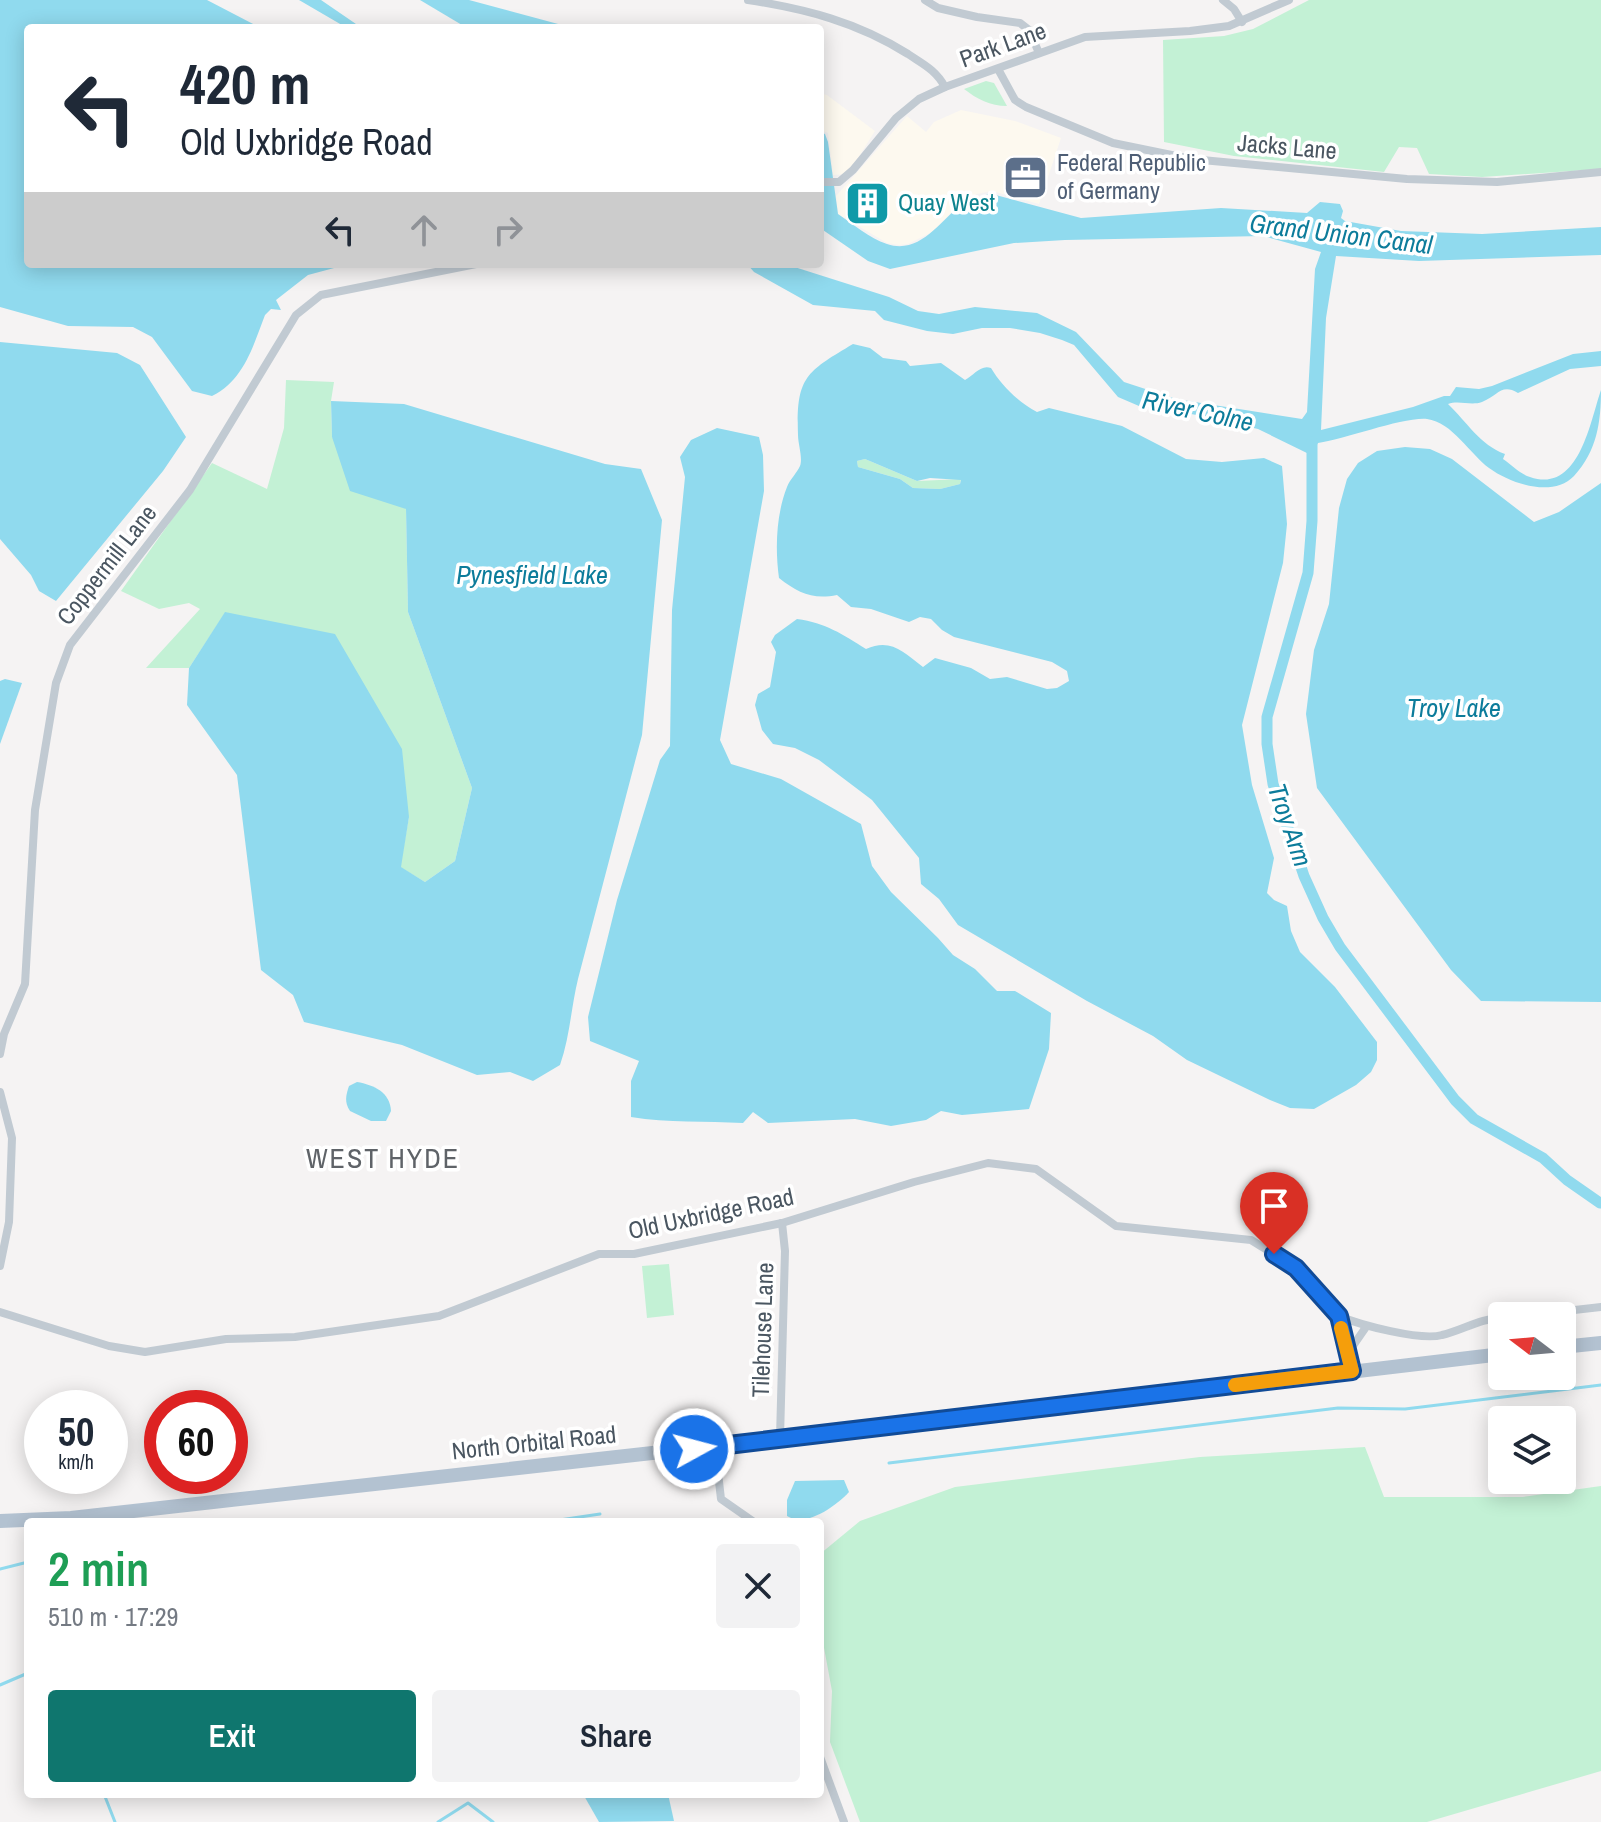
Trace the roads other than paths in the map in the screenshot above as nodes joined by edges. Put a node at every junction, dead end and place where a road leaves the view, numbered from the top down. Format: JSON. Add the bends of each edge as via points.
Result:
{"nodes":[{"id":1,"x":748,"y":0,"type":"edge"},
{"id":2,"x":925,"y":0,"type":"edge"},
{"id":3,"x":1223,"y":0,"type":"edge"},
{"id":4,"x":1289,"y":0,"type":"edge"},
{"id":5,"x":1242,"y":22,"type":"junction"},
{"id":6,"x":1039,"y":53,"type":"junction"},
{"id":7,"x":998,"y":69,"type":"junction"},
{"id":8,"x":945,"y":87,"type":"junction"},
{"id":9,"x":1601,"y":172,"type":"edge"},
{"id":10,"x":824,"y":182,"type":"edge"},
{"id":11,"x":456,"y":268,"type":"edge"},
{"id":12,"x":0,"y":1054,"type":"edge"},
{"id":13,"x":0,"y":1092,"type":"edge"},
{"id":14,"x":782,"y":1223,"type":"junction"},
{"id":15,"x":0,"y":1266,"type":"edge"},
{"id":16,"x":1601,"y":1307,"type":"edge"},
{"id":17,"x":1576,"y":1310,"type":"edge"},
{"id":18,"x":0,"y":1312,"type":"edge"},
{"id":19,"x":1339,"y":1316,"type":"junction"},
{"id":20,"x":1488,"y":1319,"type":"edge"},
{"id":21,"x":1366,"y":1327,"type":"junction"},
{"id":22,"x":1601,"y":1343,"type":"edge"},
{"id":23,"x":1576,"y":1346,"type":"edge"},
{"id":24,"x":1348,"y":1353,"type":"junction"},
{"id":25,"x":1488,"y":1356,"type":"edge"},
{"id":26,"x":1352,"y":1371,"type":"junction"},
{"id":27,"x":780,"y":1438,"type":"junction"},
{"id":28,"x":715,"y":1447,"type":"junction"},
{"id":29,"x":71,"y":1518,"type":"edge"},
{"id":30,"x":748,"y":1518,"type":"edge"},
{"id":31,"x":24,"y":1520,"type":"edge"},
{"id":32,"x":0,"y":1521,"type":"edge"},
{"id":33,"x":824,"y":1768,"type":"edge"},
{"id":34,"x":844,"y":1822,"type":"edge"}],
"edges":[{"from":1,"to":8,"type":"street","via":[[799,8],[855,26],[934,71]]},
{"from":2,"to":6,"type":"street","via":[[938,8],[1020,23]]},
{"from":3,"to":5,"type":"street"},
{"from":4,"to":5,"type":"street","name":"Park Lane"},
{"from":5,"to":6,"type":"street","name":"Park Lane","via":[[1085,37]]},
{"from":6,"to":7,"type":"street","name":"Park Lane"},
{"from":7,"to":8,"type":"street","name":"Park Lane"},
{"from":7,"to":9,"type":"street","name":"Jacks Lane","via":[[1015,100],[1026,107],[1113,143],[1191,159],[1497,182]]},
{"from":8,"to":10,"type":"street","name":"Park Lane","via":[[896,118],[839,182]]},
{"from":11,"to":12,"type":"street","name":"Coppermill Lane","via":[[321,295],[296,315],[190,490],[70,645],[56,683],[35,810],[25,984]]},
{"from":13,"to":15,"type":"street","via":[[12,1147],[9,1222]]},
{"from":14,"to":18,"type":"street","name":"Old Uxbridge Road","via":[[634,1254],[599,1254],[439,1316],[295,1337],[132,1351]]},
{"from":14,"to":19,"type":"street","name":"Old Uxbridge Road","via":[[988,1163],[1036,1169],[1116,1226],[1251,1240],[1296,1268]]},
{"from":14,"to":27,"type":"street","name":"Tilehouse Lane"},
{"from":16,"to":17,"type":"street"},
{"from":19,"to":21,"type":"street"},
{"from":19,"to":24,"type":"street","name":"Old Uxbridge Road"},
{"from":20,"to":21,"type":"street","via":[[1438,1336]]},
{"from":21,"to":24,"type":"street"},
{"from":22,"to":23,"type":"main road"},
{"from":24,"to":26,"type":"street","name":"Old Uxbridge Road"},
{"from":25,"to":26,"type":"main road","name":"North Orbital Road"},
{"from":26,"to":27,"type":"main road","name":"North Orbital Road"},
{"from":27,"to":28,"type":"main road","name":"North Orbital Road"},
{"from":28,"to":29,"type":"main road","name":"North Orbital Road"},
{"from":28,"to":30,"type":"street","via":[[721,1499]]},
{"from":31,"to":32,"type":"main road","name":"North Orbital Road"},
{"from":33,"to":34,"type":"street"}]}
